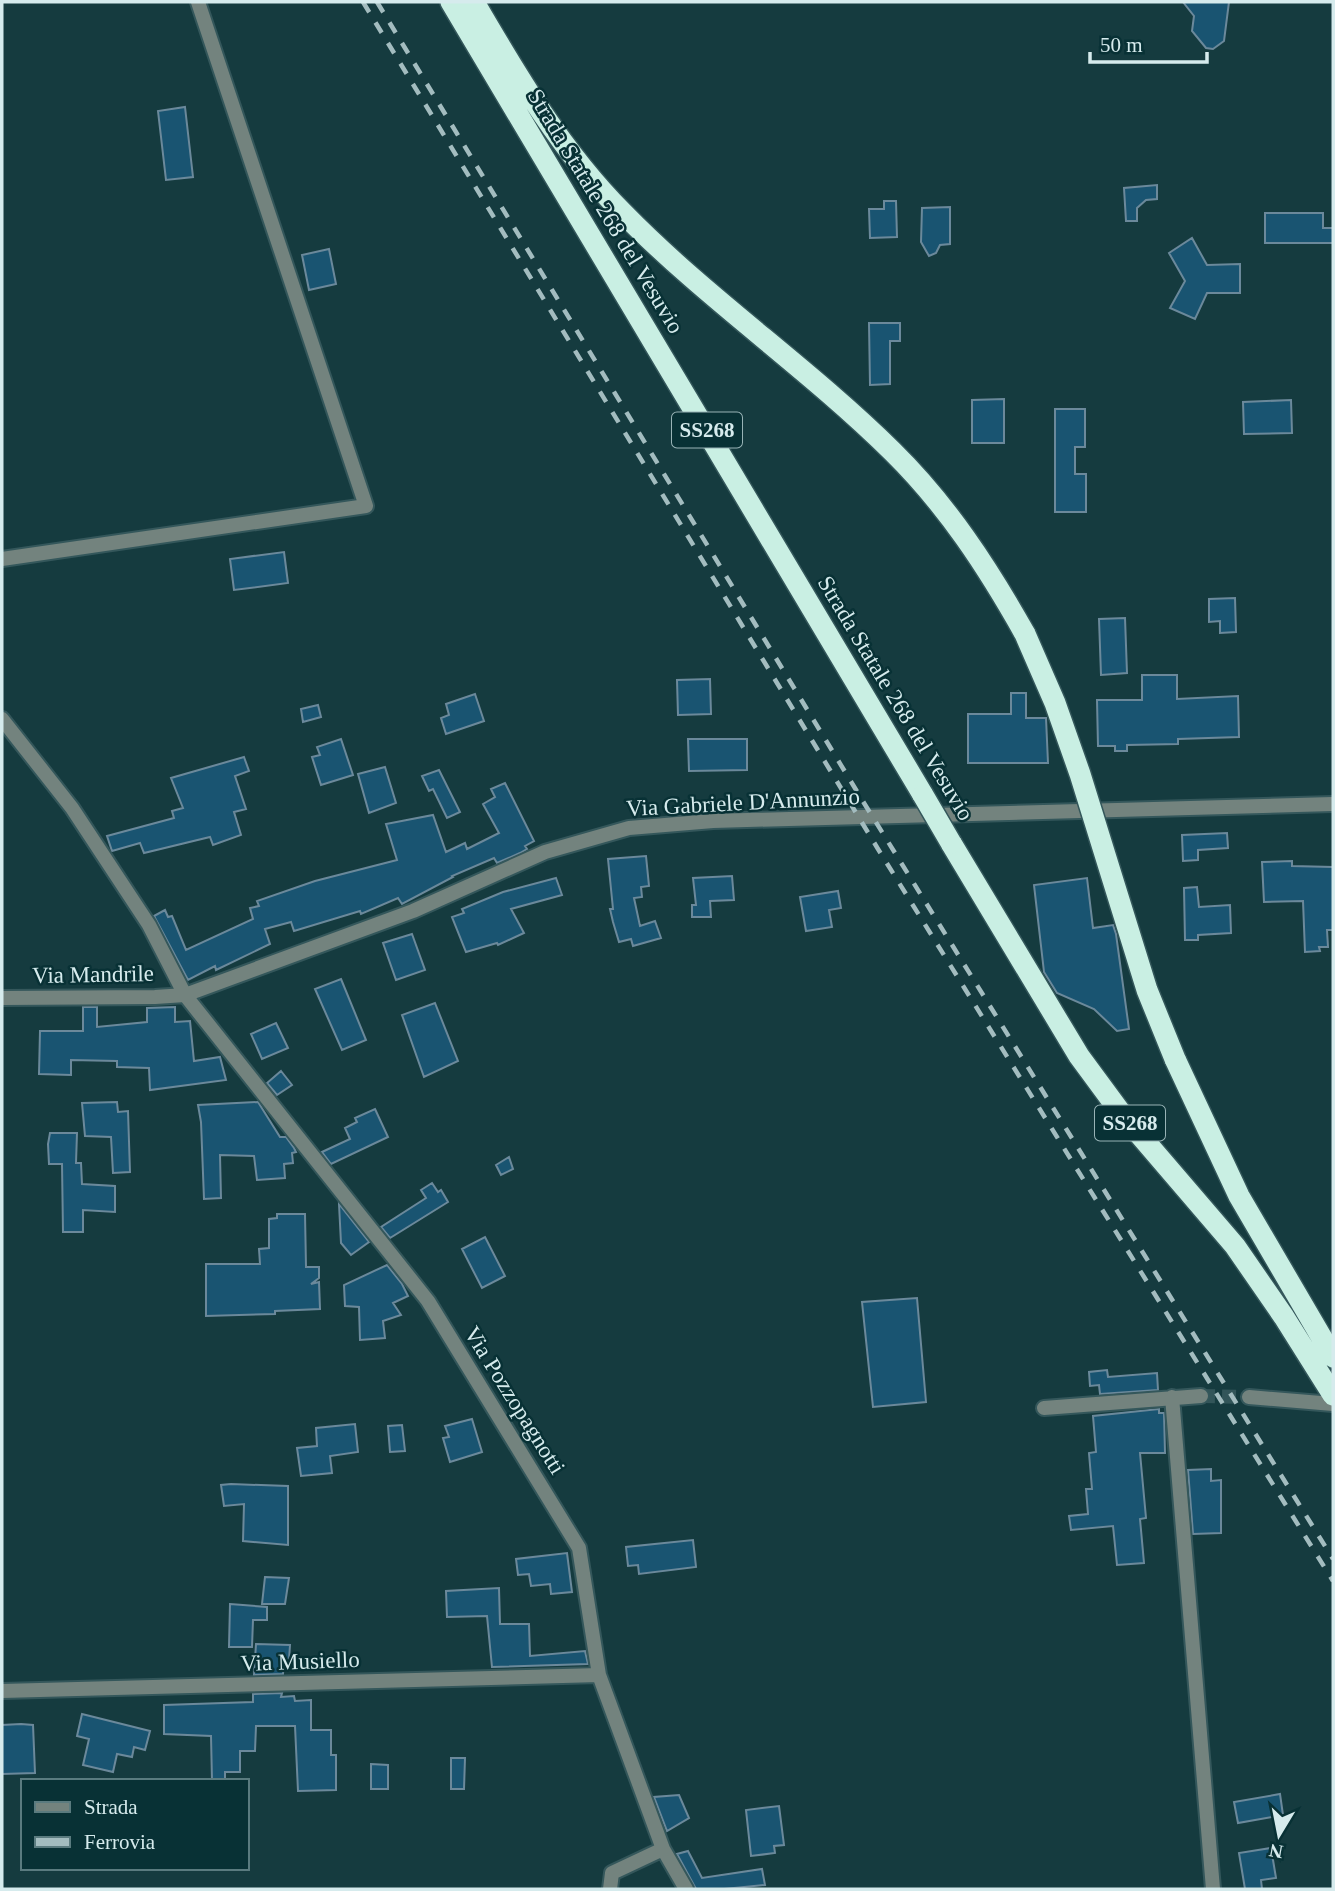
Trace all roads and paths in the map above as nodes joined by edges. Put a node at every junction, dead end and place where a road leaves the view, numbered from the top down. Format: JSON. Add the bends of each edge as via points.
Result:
{"nodes":[{"id":1,"x":198,"y":2,"type":"edge"},
{"id":2,"x":451,"y":2,"type":"edge"},
{"id":3,"x":474,"y":2,"type":"edge"},
{"id":4,"x":2,"y":559,"type":"edge"},
{"id":5,"x":2,"y":719,"type":"edge"},
{"id":6,"x":1333,"y":804,"type":"edge"},
{"id":7,"x":185,"y":995,"type":"junction"},
{"id":8,"x":2,"y":998,"type":"edge"},
{"id":9,"x":1333,"y":1357,"type":"edge"},
{"id":10,"x":1201,"y":1396,"type":"tunnel mouth"},
{"id":11,"x":1332,"y":1396,"type":"edge"},
{"id":12,"x":1172,"y":1397,"type":"junction"},
{"id":13,"x":1250,"y":1397,"type":"tunnel mouth"},
{"id":14,"x":1044,"y":1408,"type":"dead end"},
{"id":15,"x":599,"y":1675,"type":"junction"},
{"id":16,"x":2,"y":1690,"type":"edge"},
{"id":17,"x":663,"y":1849,"type":"junction"},
{"id":18,"x":610,"y":1889,"type":"edge"},
{"id":19,"x":686,"y":1889,"type":"edge"},
{"id":20,"x":1213,"y":1889,"type":"edge"}],
"edges":[{"from":1,"to":4,"type":"street","via":[[366,506]]},
{"from":2,"to":11,"type":"highway","name":"Strada Statale 268 del Vesuvio","number":"SS268","bridge":true,"via":[[1079,1056],[1121,1113],[1235,1246]]},
{"from":3,"to":9,"type":"highway","name":"Strada Statale 268 del Vesuvio","number":"SS268","bridge":true,"via":[[533,99],[620,211],[893,452],[928,489],[992,576],[1025,634],[1055,703],[1147,990],[1175,1059],[1239,1196]]},
{"from":5,"to":7,"type":"street","name":"Via Pozzopagnotti","via":[[72,808],[149,925]]},
{"from":6,"to":7,"type":"street","name":"Via Gabriele D'Annunzio","via":[[713,821],[629,828],[545,852],[413,911]]},
{"from":7,"to":8,"type":"street","name":"Via Mandrile"},
{"from":7,"to":15,"type":"street","name":"Via Pozzopagnotti","via":[[428,1301],[572,1536],[579,1548]]},
{"from":10,"to":12,"type":"street"},
{"from":11,"to":13,"type":"street"},
{"from":12,"to":14,"type":"street"},
{"from":12,"to":20,"type":"street"},
{"from":15,"to":16,"type":"street","name":"Via Musiello"},
{"from":15,"to":17,"type":"street","name":"Via Pozzopagnotti"},
{"from":17,"to":18,"type":"street","via":[[612,1872]]},
{"from":17,"to":19,"type":"street","name":"Via Pozzopagnotti"}]}
